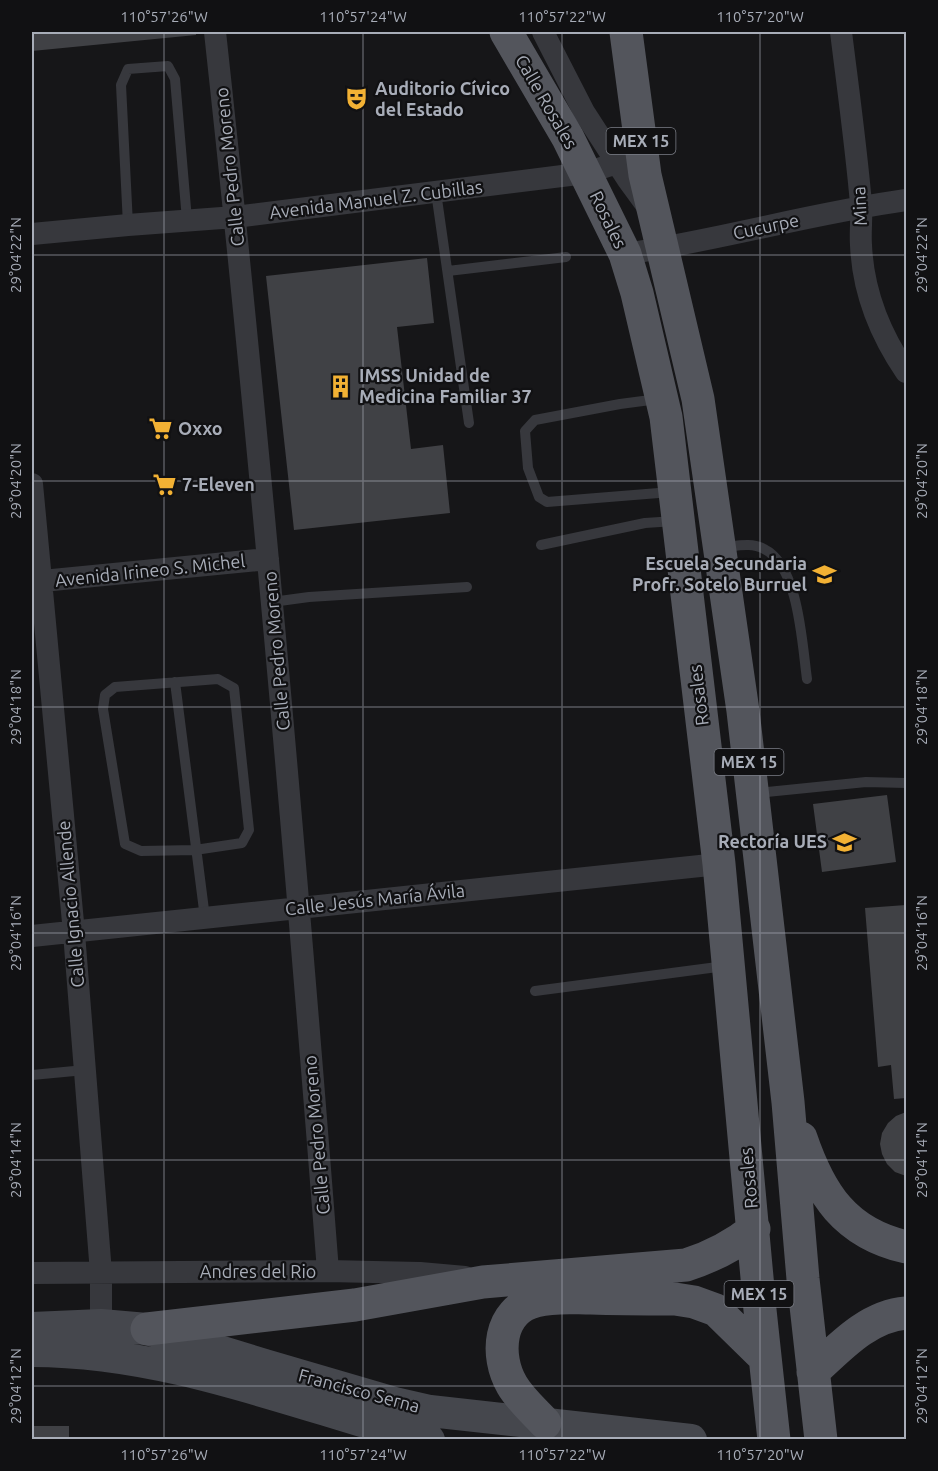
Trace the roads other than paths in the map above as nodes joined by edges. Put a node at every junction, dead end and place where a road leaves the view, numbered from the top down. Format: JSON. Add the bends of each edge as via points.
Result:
{"nodes":[{"id":1,"x":215,"y":32,"type":"edge"},
{"id":2,"x":506,"y":32,"type":"edge"},
{"id":3,"x":543,"y":32,"type":"edge"},
{"id":4,"x":626,"y":32,"type":"edge"},
{"id":5,"x":841,"y":32,"type":"edge"},
{"id":6,"x":629,"y":154,"type":"junction"},
{"id":7,"x":586,"y":173,"type":"junction"},
{"id":8,"x":436,"y":192,"type":"junction"},
{"id":9,"x":906,"y":200,"type":"edge"},
{"id":10,"x":861,"y":206,"type":"junction"},
{"id":11,"x":236,"y":217,"type":"junction"},
{"id":12,"x":187,"y":220,"type":"junction"},
{"id":13,"x":128,"y":225,"type":"junction"},
{"id":14,"x":32,"y":234,"type":"edge"},
{"id":15,"x":663,"y":249,"type":"junction"},
{"id":16,"x":625,"y":254,"type":"junction"},
{"id":17,"x":566,"y":257,"type":"dead end"},
{"id":18,"x":448,"y":272,"type":"junction"},
{"id":19,"x":906,"y":372,"type":"edge"},
{"id":20,"x":662,"y":399,"type":"junction"},
{"id":21,"x":469,"y":423,"type":"dead end"},
{"id":22,"x":32,"y":484,"type":"edge"},
{"id":23,"x":676,"y":506,"type":"junction"},
{"id":24,"x":540,"y":545,"type":"dead end"},
{"id":25,"x":719,"y":547,"type":"junction"},
{"id":26,"x":268,"y":559,"type":"junction"},
{"id":27,"x":36,"y":582,"type":"edge"},
{"id":28,"x":467,"y":587,"type":"dead end"},
{"id":29,"x":272,"y":602,"type":"junction"},
{"id":30,"x":807,"y":679,"type":"dead end"},
{"id":31,"x":175,"y":682,"type":"junction"},
{"id":32,"x":906,"y":783,"type":"edge"},
{"id":33,"x":752,"y":793,"type":"junction"},
{"id":34,"x":195,"y":850,"type":"junction"},
{"id":35,"x":719,"y":864,"type":"junction"},
{"id":36,"x":299,"y":908,"type":"junction"},
{"id":37,"x":205,"y":918,"type":"junction"},
{"id":38,"x":74,"y":933,"type":"junction"},
{"id":39,"x":32,"y":936,"type":"edge"},
{"id":40,"x":729,"y":966,"type":"junction"},
{"id":41,"x":535,"y":991,"type":"dead end"},
{"id":42,"x":85,"y":1070,"type":"junction"},
{"id":43,"x":32,"y":1075,"type":"edge"},
{"id":44,"x":788,"y":1102,"type":"junction"},
{"id":45,"x":754,"y":1229,"type":"junction"},
{"id":46,"x":906,"y":1247,"type":"edge"},
{"id":47,"x":328,"y":1271,"type":"junction"},
{"id":48,"x":32,"y":1273,"type":"edge"},
{"id":49,"x":101,"y":1273,"type":"junction"},
{"id":50,"x":483,"y":1282,"type":"junction"},
{"id":51,"x":906,"y":1313,"type":"edge"},
{"id":52,"x":101,"y":1326,"type":"junction"},
{"id":53,"x":32,"y":1328,"type":"edge"},
{"id":54,"x":147,"y":1329,"type":"junction"},
{"id":55,"x":32,"y":1351,"type":"edge"},
{"id":56,"x":765,"y":1358,"type":"junction"},
{"id":57,"x":814,"y":1381,"type":"junction"},
{"id":58,"x":545,"y":1423,"type":"junction"},
{"id":59,"x":429,"y":1440,"type":"edge"},
{"id":60,"x":691,"y":1440,"type":"edge"},
{"id":61,"x":774,"y":1440,"type":"edge"},
{"id":62,"x":821,"y":1440,"type":"edge"}],
"edges":[{"from":1,"to":11,"type":"street","name":"Calle Pedro Moreno"},
{"from":2,"to":7,"type":"main road","name":"Calle Rosales","number":"MEX 15"},
{"from":3,"to":6,"type":"street","name":"Calle Rosales","via":[[584,112]]},
{"from":4,"to":6,"type":"main road","number":"MEX 15"},
{"from":5,"to":10,"type":"street","name":"Mina"},
{"from":6,"to":7,"type":"street","name":"Avenida Manuel Z. Cubillas"},
{"from":6,"to":15,"type":"main road","number":"MEX 15","via":[[654,214]]},
{"from":7,"to":8,"type":"street","name":"Avenida Manuel Z. Cubillas"},
{"from":7,"to":16,"type":"main road","name":"Rosales","number":"MEX 15"},
{"from":8,"to":11,"type":"street","name":"Avenida Manuel Z. Cubillas"},
{"from":8,"to":18,"type":"lane"},
{"from":9,"to":10,"type":"street","name":"Cucurpe"},
{"from":10,"to":15,"type":"street","name":"Cucurpe"},
{"from":10,"to":19,"type":"street","name":"Mina","via":[[864,276],[871,304],[882,334]]},
{"from":11,"to":12,"type":"street","name":"Avenida Manuel Z. Cubillas"},
{"from":11,"to":26,"type":"street","name":"Calle Pedro Moreno"},
{"from":12,"to":13,"type":"street","name":"Avenida Manuel Z. Cubillas"},
{"from":12,"to":13,"type":"lane","via":[[175,79],[168,66],[128,69],[121,86]]},
{"from":13,"to":14,"type":"street","name":"Avenida Manuel Z. Cubillas"},
{"from":15,"to":16,"type":"street","name":"Cucurpe"},
{"from":15,"to":25,"type":"main road","number":"MEX 15","via":[[698,399]]},
{"from":16,"to":20,"type":"main road","name":"Rosales","number":"MEX 15"},
{"from":17,"to":18,"type":"lane"},
{"from":18,"to":21,"type":"lane"},
{"from":20,"to":23,"type":"main road","name":"Rosales","number":"MEX 15"},
{"from":20,"to":23,"type":"lane","via":[[535,420],[525,431],[528,468],[539,497],[547,501]]},
{"from":22,"to":27,"type":"street","name":"Calle Ignacio Allende"},
{"from":23,"to":24,"type":"lane","via":[[645,524]]},
{"from":23,"to":35,"type":"main road","name":"Rosales","number":"MEX 15"},
{"from":25,"to":30,"type":"lane","via":[[753,545],[765,549],[782,568],[795,596]]},
{"from":25,"to":33,"type":"main road","number":"MEX 15"},
{"from":26,"to":27,"type":"street","name":"Avenida Irineo S. Michel"},
{"from":26,"to":29,"type":"street","name":"Calle Pedro Moreno"},
{"from":27,"to":38,"type":"street","name":"Calle Ignacio Allende"},
{"from":28,"to":29,"type":"lane"},
{"from":29,"to":36,"type":"street","name":"Calle Pedro Moreno"},
{"from":31,"to":34,"type":"lane"},
{"from":31,"to":34,"type":"lane","via":[[218,679],[234,688],[249,830],[242,843]]},
{"from":31,"to":34,"type":"lane","via":[[115,687],[105,695],[103,709],[124,844],[141,851]]},
{"from":32,"to":33,"type":"lane","via":[[866,782]]},
{"from":33,"to":44,"type":"main road","number":"MEX 15"},
{"from":34,"to":37,"type":"lane"},
{"from":35,"to":36,"type":"street","name":"Calle Jesús María Ávila"},
{"from":35,"to":40,"type":"main road","name":"Rosales","number":"MEX 15"},
{"from":36,"to":37,"type":"street","name":"Calle Jesús María Ávila"},
{"from":36,"to":47,"type":"street","name":"Calle Pedro Moreno"},
{"from":37,"to":38,"type":"street","name":"Calle Jesús María Ávila"},
{"from":38,"to":39,"type":"street","name":"Calle Jesús María Ávila"},
{"from":38,"to":42,"type":"street","name":"Calle Ignacio Allende"},
{"from":40,"to":41,"type":"lane"},
{"from":40,"to":45,"type":"main road","name":"Rosales","number":"MEX 15"},
{"from":42,"to":43,"type":"lane"},
{"from":42,"to":49,"type":"street","name":"Calle Ignacio Allende"},
{"from":44,"to":46,"type":"main road","via":[[818,1180],[830,1200],[867,1232]]},
{"from":44,"to":57,"type":"main road","number":"MEX 15"},
{"from":45,"to":50,"type":"main road","via":[[706,1259],[686,1265]]},
{"from":45,"to":56,"type":"main road","number":"MEX 15"},
{"from":47,"to":49,"type":"street","name":"Andres del Rio"},
{"from":47,"to":50,"type":"street","name":"Andres del Rio","via":[[420,1273]]},
{"from":48,"to":49,"type":"street","name":"Andres del Rio"},
{"from":49,"to":52,"type":"street","name":"Calle Ignacio Allende"},
{"from":50,"to":54,"type":"main road","via":[[332,1308]]},
{"from":51,"to":57,"type":"main road","via":[[886,1317],[861,1330]]},
{"from":52,"to":53,"type":"main road","name":"Francisco Serna"},
{"from":52,"to":54,"type":"main road","name":"Francisco Serna"},
{"from":54,"to":58,"type":"main road","name":"Francisco Serna","via":[[395,1403],[455,1415]]},
{"from":55,"to":59,"type":"main road","name":"Francisco Serna","via":[[93,1353],[186,1371]]},
{"from":56,"to":58,"type":"main road","via":[[716,1310],[694,1302],[557,1298],[535,1301],[513,1314],[505,1326],[502,1356],[512,1386]]},
{"from":56,"to":61,"type":"main road","number":"MEX 15"},
{"from":57,"to":62,"type":"main road","number":"MEX 15"},
{"from":58,"to":60,"type":"main road","name":"Francisco Serna"}]}
